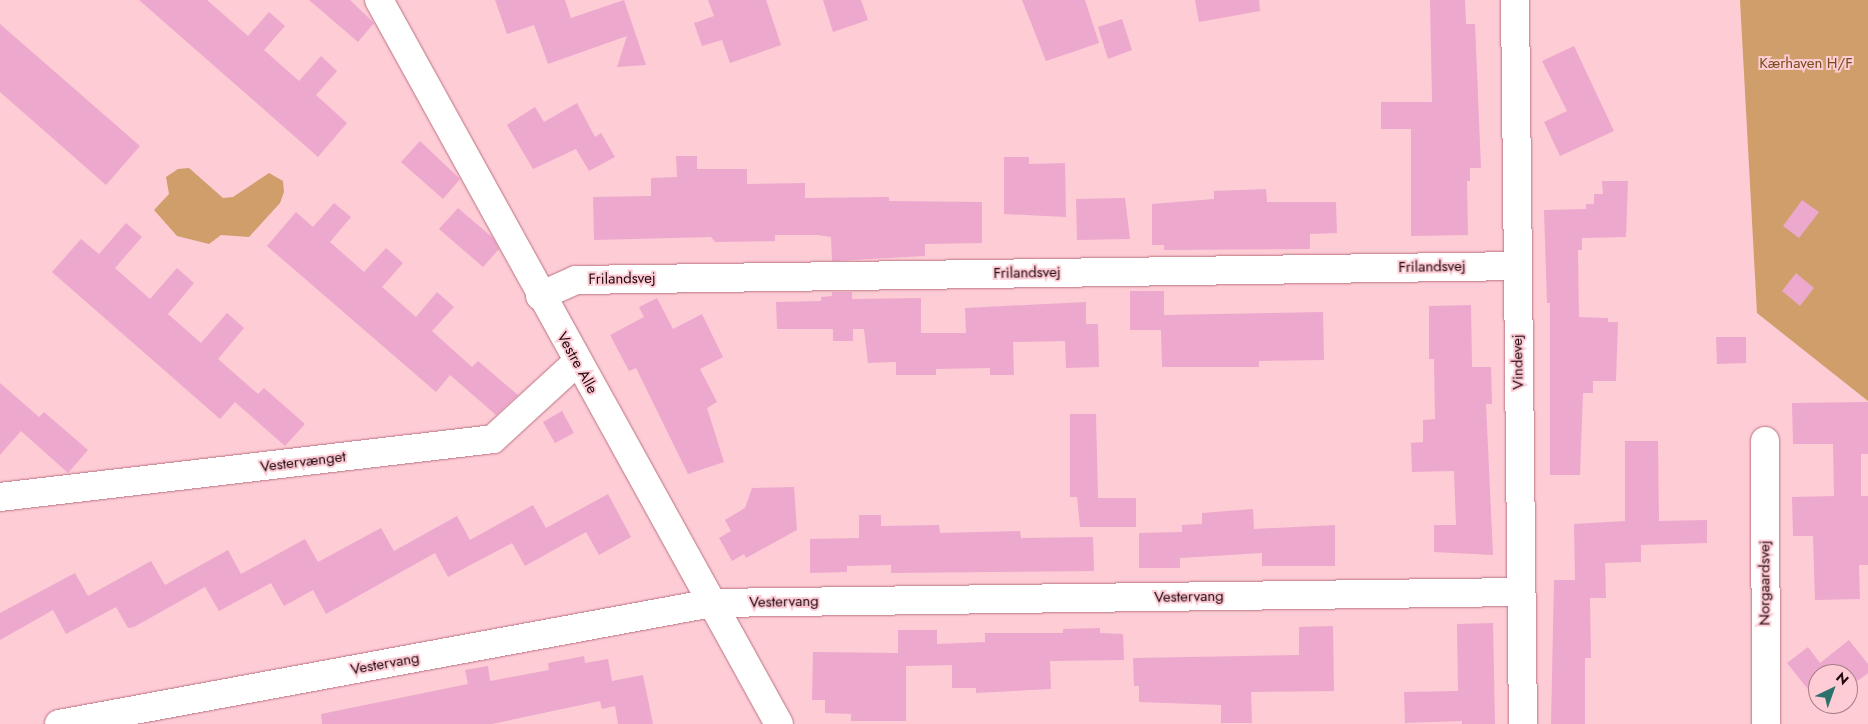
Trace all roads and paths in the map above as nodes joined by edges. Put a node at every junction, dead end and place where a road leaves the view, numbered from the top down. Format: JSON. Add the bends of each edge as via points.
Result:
{"nodes":[{"id":1,"x":379,"y":0,"type":"edge"},
{"id":2,"x":1515,"y":0,"type":"edge"},
{"id":3,"x":1516,"y":266,"type":"junction"},
{"id":4,"x":540,"y":296,"type":"junction"},
{"id":5,"x":577,"y":362,"type":"junction"},
{"id":6,"x":1765,"y":441,"type":"dead end"},
{"id":7,"x":0,"y":498,"type":"edge"},
{"id":8,"x":1520,"y":592,"type":"junction"},
{"id":9,"x":712,"y":604,"type":"junction"},
{"id":10,"x":60,"y":724,"type":"edge"},
{"id":11,"x":779,"y":724,"type":"edge"},
{"id":12,"x":1523,"y":724,"type":"edge"},
{"id":13,"x":1766,"y":724,"type":"edge"}],
"edges":[{"from":1,"to":4,"type":"street","name":"Vestre Alle"},
{"from":2,"to":3,"type":"street","name":"Vindevej"},
{"from":3,"to":4,"type":"street","name":"Frilandsvej","via":[[576,280]]},
{"from":3,"to":8,"type":"street","name":"Vindevej"},
{"from":4,"to":5,"type":"street","name":"Vestre Alle"},
{"from":5,"to":7,"type":"street","name":"Vestervænget","via":[[493,439]]},
{"from":5,"to":9,"type":"street","name":"Vestre Alle"},
{"from":6,"to":13,"type":"street","name":"Norgaardsvej"},
{"from":8,"to":9,"type":"street","name":"Vestervang"},
{"from":8,"to":12,"type":"street","name":"Vindevej"},
{"from":9,"to":10,"type":"street","name":"Vestervang"},
{"from":9,"to":11,"type":"street","name":"Vestre Alle"}]}
